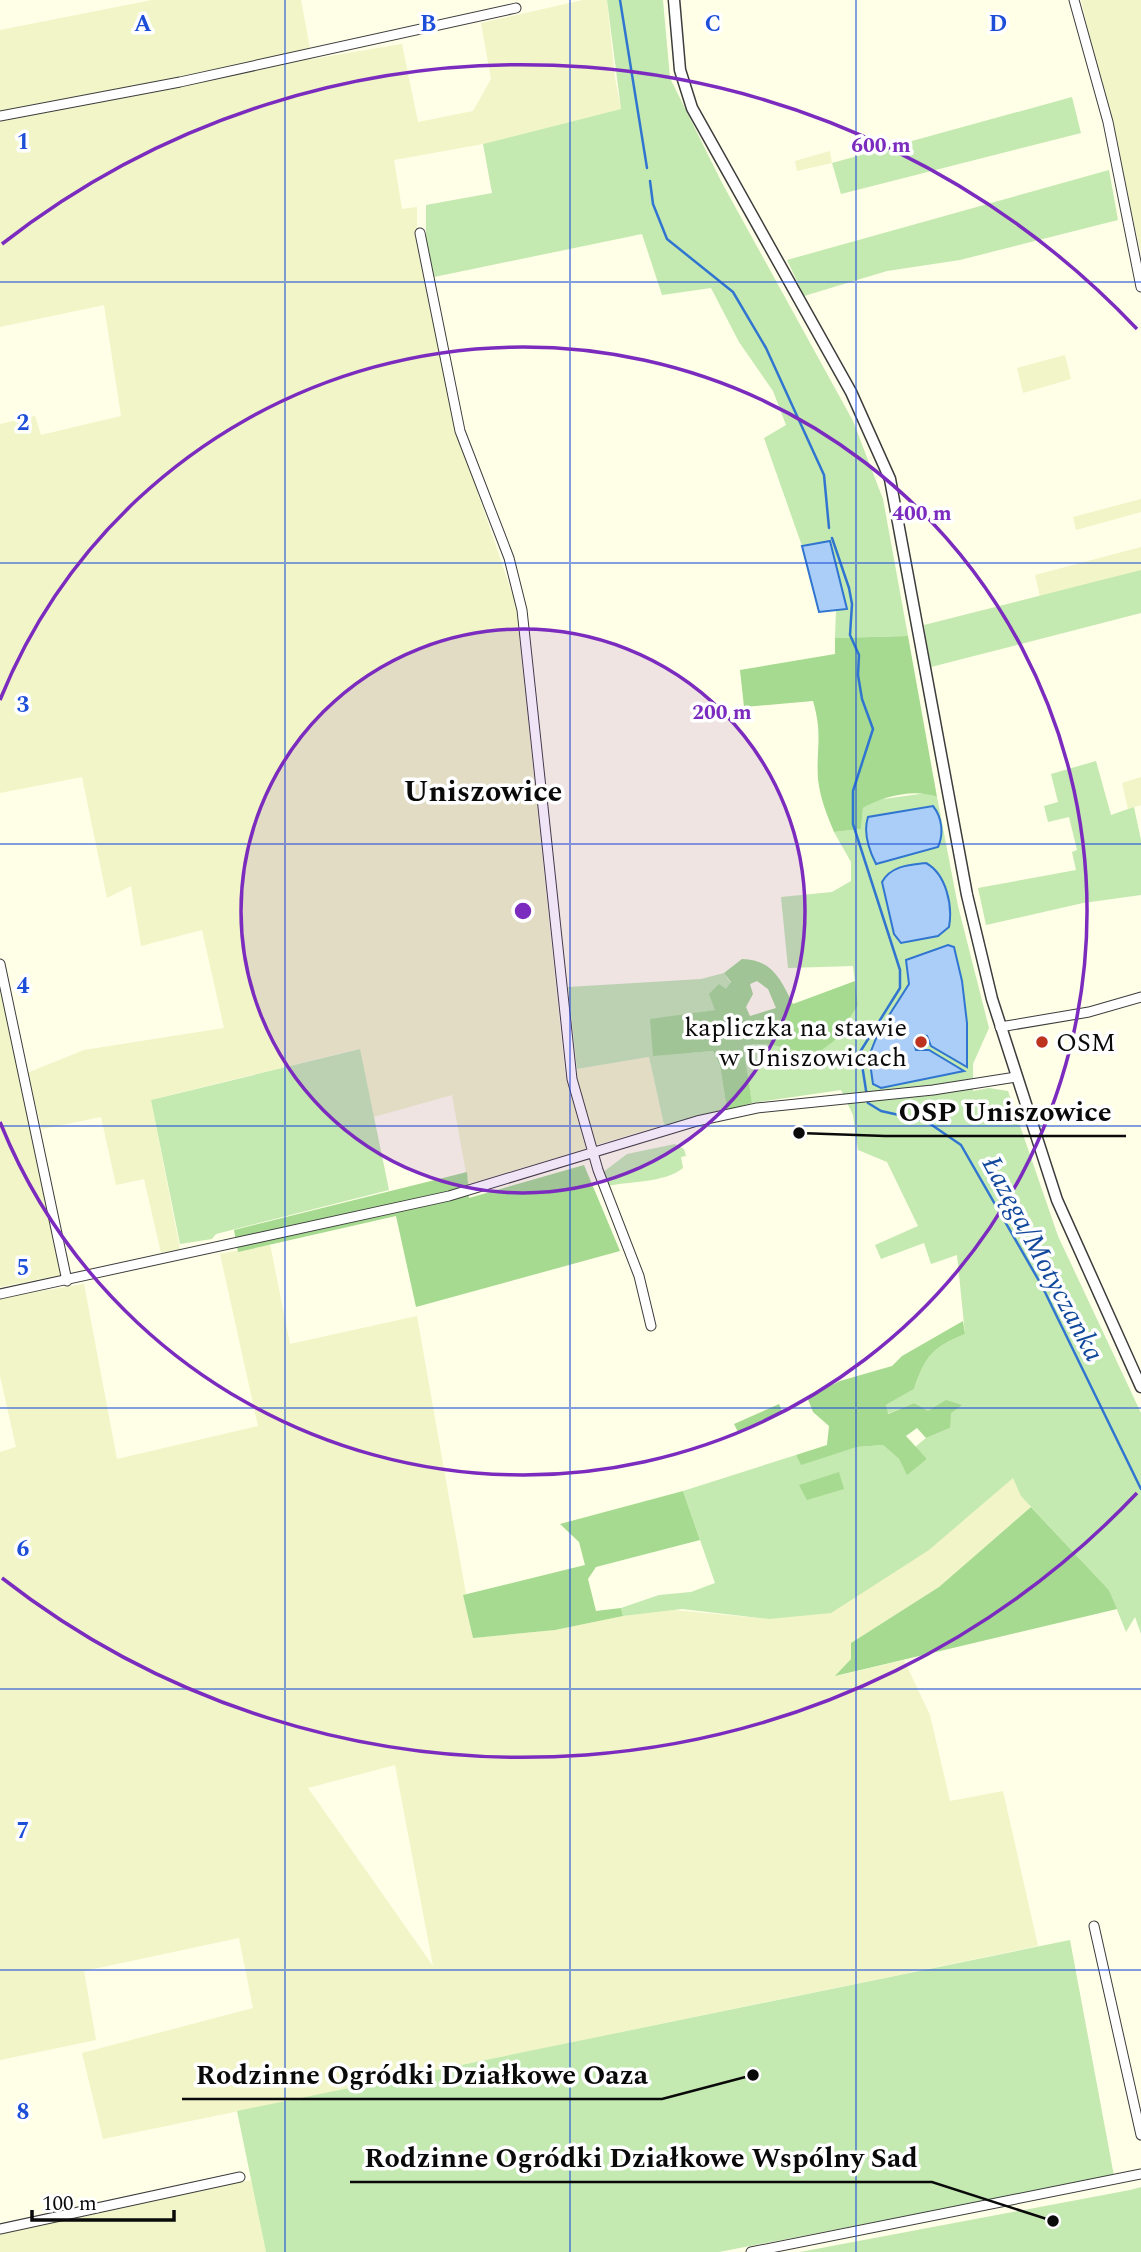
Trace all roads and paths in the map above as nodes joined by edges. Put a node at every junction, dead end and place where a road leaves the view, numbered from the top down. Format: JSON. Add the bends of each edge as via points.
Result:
{"nodes":[{"id":1,"x":674,"y":0,"type":"edge"},
{"id":2,"x":1074,"y":0,"type":"edge"},
{"id":3,"x":516,"y":8,"type":"dead end"},
{"id":4,"x":0,"y":116,"type":"edge"},
{"id":5,"x":420,"y":233,"type":"dead end"},
{"id":6,"x":1141,"y":287,"type":"edge"},
{"id":7,"x":0,"y":964,"type":"edge"},
{"id":8,"x":1141,"y":997,"type":"edge"},
{"id":9,"x":1000,"y":1027,"type":"junction"},
{"id":10,"x":1016,"y":1077,"type":"junction"},
{"id":11,"x":595,"y":1153,"type":"junction"},
{"id":12,"x":67,"y":1281,"type":"junction"},
{"id":13,"x":0,"y":1294,"type":"edge"},
{"id":14,"x":651,"y":1326,"type":"dead end"},
{"id":15,"x":1141,"y":1387,"type":"edge"},
{"id":16,"x":1094,"y":1926,"type":"dead end"},
{"id":17,"x":1141,"y":2134,"type":"edge"},
{"id":18,"x":1141,"y":2174,"type":"edge"},
{"id":19,"x":240,"y":2177,"type":"dead end"},
{"id":20,"x":0,"y":2229,"type":"edge"},
{"id":21,"x":751,"y":2252,"type":"edge"}],
"edges":[{"from":1,"to":9,"type":"street","via":[[680,70],[692,108],[851,391],[890,480],[967,895]]},
{"from":2,"to":6,"type":"street","via":[[1108,122]]},
{"from":3,"to":4,"type":"street","via":[[180,82]]},
{"from":5,"to":11,"type":"street","via":[[460,431],[512,567],[522,610],[572,1080]]},
{"from":7,"to":12,"type":"street"},
{"from":8,"to":9,"type":"street","via":[[1088,1012]]},
{"from":9,"to":10,"type":"street"},
{"from":10,"to":11,"type":"street","via":[[757,1108],[697,1121]]},
{"from":10,"to":15,"type":"street","via":[[1065,1220]]},
{"from":11,"to":12,"type":"street","via":[[449,1196]]},
{"from":11,"to":14,"type":"street","via":[[639,1276]]},
{"from":12,"to":13,"type":"street"},
{"from":16,"to":17,"type":"street"},
{"from":18,"to":21,"type":"street"},
{"from":19,"to":20,"type":"street"}]}
